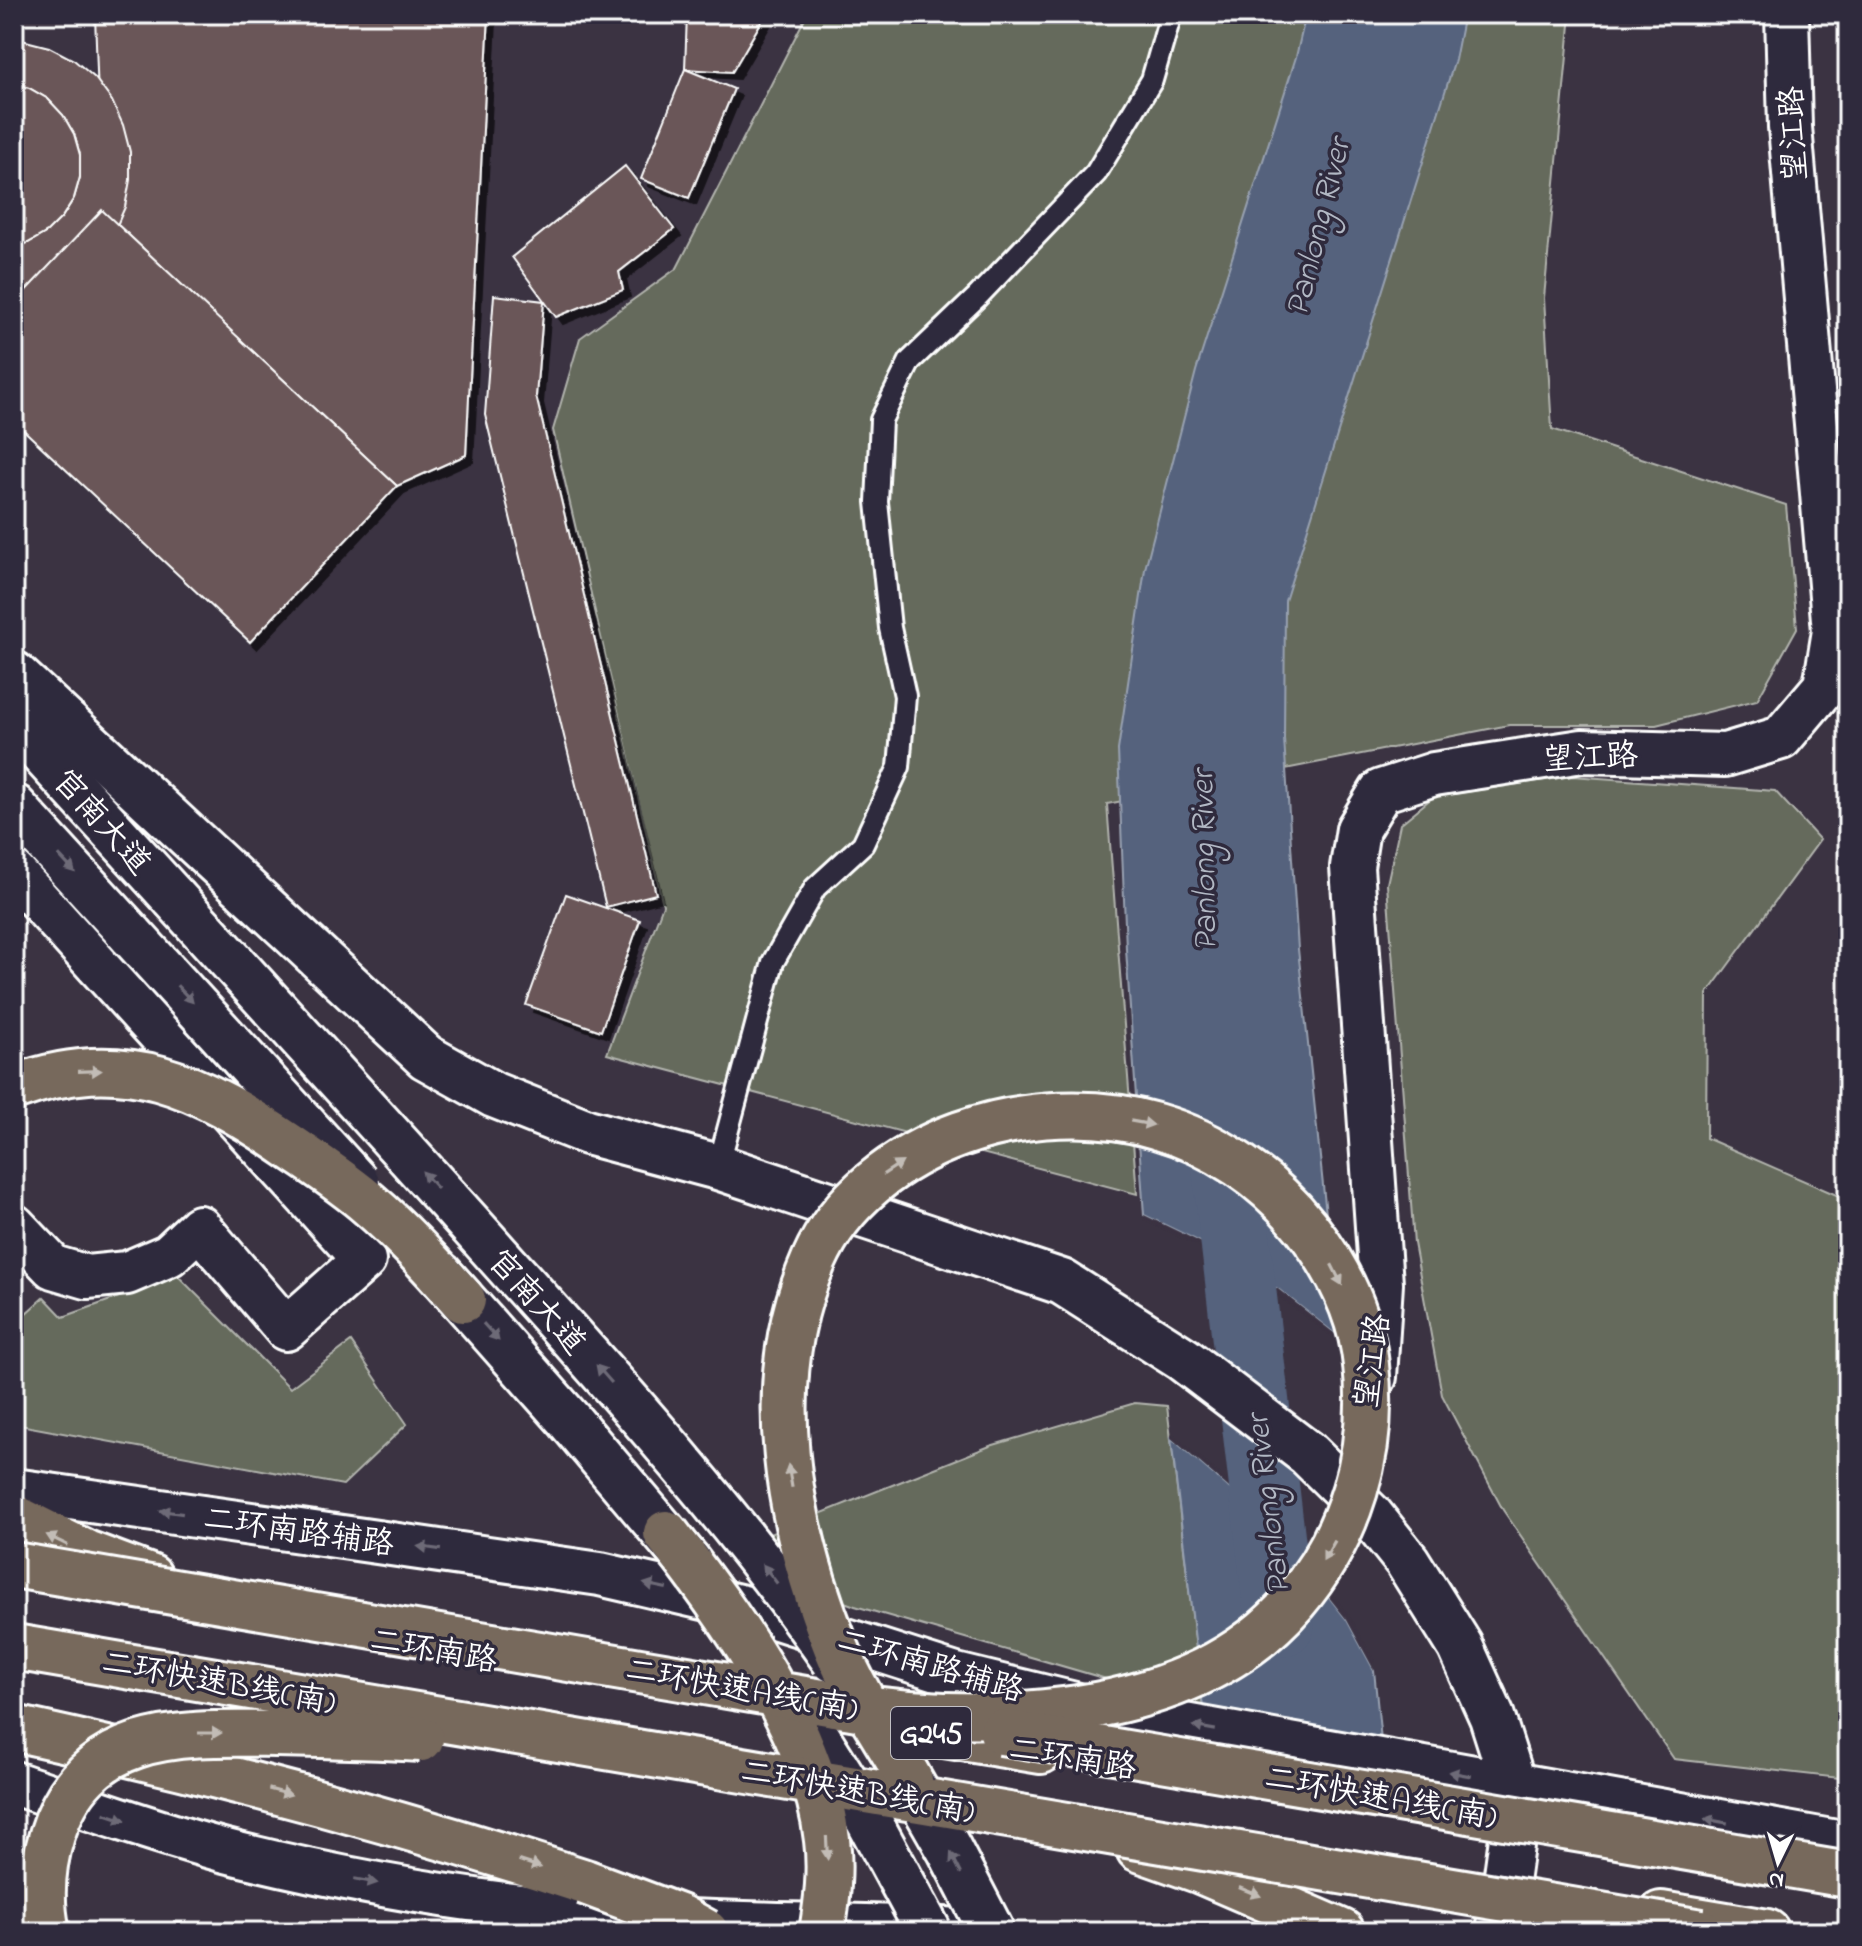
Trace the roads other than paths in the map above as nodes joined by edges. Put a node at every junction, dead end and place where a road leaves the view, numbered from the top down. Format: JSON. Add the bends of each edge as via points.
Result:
{"nodes":[{"id":1,"x":1171,"y":14,"type":"edge"},
{"id":2,"x":1787,"y":14,"type":"edge"},
{"id":3,"x":14,"y":674,"type":"edge"},
{"id":4,"x":14,"y":723,"type":"edge"},
{"id":5,"x":14,"y":807,"type":"edge"},
{"id":6,"x":14,"y":873,"type":"edge"},
{"id":7,"x":14,"y":1088,"type":"edge"},
{"id":8,"x":718,"y":1167,"type":"junction"},
{"id":9,"x":14,"y":1226,"type":"edge"},
{"id":10,"x":463,"y":1300,"type":"junction"},
{"id":11,"x":14,"y":1490,"type":"edge"},
{"id":12,"x":1354,"y":1499,"type":"junction"},
{"id":13,"x":14,"y":1517,"type":"edge"},
{"id":14,"x":666,"y":1533,"type":"junction"},
{"id":15,"x":14,"y":1565,"type":"edge"},
{"id":16,"x":14,"y":1578,"type":"edge"},
{"id":17,"x":347,"y":1622,"type":"junction"},
{"id":18,"x":14,"y":1636,"type":"edge"},
{"id":19,"x":14,"y":1647,"type":"edge"},
{"id":20,"x":835,"y":1704,"type":"junction"},
{"id":21,"x":14,"y":1728,"type":"edge"},
{"id":22,"x":709,"y":1764,"type":"junction"},
{"id":23,"x":14,"y":1783,"type":"edge"},
{"id":24,"x":1513,"y":1783,"type":"junction"},
{"id":25,"x":922,"y":1791,"type":"junction"},
{"id":26,"x":1513,"y":1831,"type":"junction"},
{"id":27,"x":1848,"y":1844,"type":"edge"},
{"id":28,"x":1848,"y":1875,"type":"edge"},
{"id":29,"x":1505,"y":1887,"type":"junction"},
{"id":30,"x":1848,"y":1888,"type":"edge"},
{"id":31,"x":47,"y":1932,"type":"edge"},
{"id":32,"x":706,"y":1932,"type":"edge"},
{"id":33,"x":822,"y":1932,"type":"edge"},
{"id":34,"x":929,"y":1932,"type":"edge"},
{"id":35,"x":992,"y":1932,"type":"edge"},
{"id":36,"x":1342,"y":1932,"type":"edge"},
{"id":37,"x":1499,"y":1932,"type":"edge"},
{"id":38,"x":1701,"y":1932,"type":"edge"},
{"id":39,"x":1767,"y":1932,"type":"edge"}],
"edges":[{"from":1,"to":8,"type":"lane","via":[[1152,80],[1096,173],[910,361],[881,420],[877,502],[890,628],[905,696],[899,767],[863,844],[815,888],[773,962]]},
{"from":2,"to":12,"type":"street","name":"望江路","via":[[1790,127],[1834,631],[1825,686],[1781,738],[1725,755],[1582,751],[1434,774],[1381,791],[1358,829],[1352,867],[1381,1284],[1376,1372],[1362,1428]]},
{"from":3,"to":8,"type":"main road","via":[[426,1057],[494,1095],[587,1132]]},
{"from":25,"to":4,"type":"main road","name":"官南大道","one_way":true,"bridge":true,"via":[[823,1645],[662,1441]]},
{"from":5,"to":10,"type":"main road","name":"官南大道","one_way":true,"bridge":true},
{"from":6,"to":9,"type":"street","via":[[364,1260],[286,1329],[199,1227],[169,1255],[127,1273],[87,1277],[53,1267]]},
{"from":7,"to":10,"type":"main road","one_way":true,"bridge":true,"via":[[73,1072],[114,1070],[196,1089],[349,1188],[403,1235]]},
{"from":8,"to":12,"type":"main road","via":[[1062,1282],[1183,1359],[1308,1454]]},
{"from":10,"to":14,"type":"main road","name":"官南大道","one_way":true,"bridge":true},
{"from":24,"to":11,"type":"street","name":"二环南路辅路","one_way":true,"via":[[1019,1692],[743,1607],[600,1574]]},
{"from":12,"to":24,"type":"main road","via":[[1407,1561],[1460,1646],[1492,1717]]},
{"from":17,"to":13,"type":"main road","one_way":true,"bridge":true,"via":[[145,1576]]},
{"from":14,"to":33,"type":"main road","one_way":true,"bridge":true,"via":[[762,1671],[810,1773],[828,1850]]},
{"from":14,"to":34,"type":"main road","name":"官南大道","bridge":true,"via":[[787,1689],[862,1808]]},
{"from":15,"to":17,"type":"main road","name":"二环快速A线(南)","bridge":true},
{"from":16,"to":26,"type":"main road","name":"二环南路","number":"G245"},
{"from":17,"to":20,"type":"main road","name":"二环快速A线(南)","bridge":true},
{"from":18,"to":29,"type":"main road","name":"二环南路","number":"G245"},
{"from":19,"to":22,"type":"main road","name":"二环快速B线(南)","bridge":true},
{"from":25,"to":20,"type":"main road","one_way":true,"bridge":true,"via":[[877,1725],[871,1714],[864,1703],[854,1685],[836,1646],[808,1559],[786,1458],[787,1350],[816,1254],[842,1213],[876,1179],[920,1150],[971,1129],[1032,1117],[1096,1115],[1154,1125],[1207,1145],[1254,1175],[1293,1211],[1326,1253],[1344,1288],[1365,1350],[1370,1401],[1365,1453],[1352,1500],[1335,1541],[1291,1606],[1237,1651],[1207,1667],[1087,1707],[974,1717],[918,1715],[891,1712],[877,1710],[863,1708]]},
{"from":20,"to":28,"type":"main road","name":"二环快速A线(南)","bridge":true},
{"from":21,"to":32,"type":"main road","one_way":true,"bridge":true,"via":[[238,1781],[479,1848],[633,1899]]},
{"from":22,"to":25,"type":"main road","name":"二环快速B线(南)","bridge":true},
{"from":31,"to":22,"type":"main road","one_way":true,"bridge":true,"via":[[43,1878],[67,1799],[96,1767],[152,1740],[204,1733],[397,1738]]},
{"from":23,"to":35,"type":"street","one_way":true,"via":[[220,1849],[517,1905],[625,1917]]},
{"from":24,"to":26,"type":"main road"},
{"from":27,"to":24,"type":"street","name":"二环南路辅路","one_way":true},
{"from":35,"to":25,"type":"main road","name":"官南大道","one_way":true,"bridge":true},
{"from":25,"to":36,"type":"main road","one_way":true,"bridge":true,"via":[[1136,1848]]},
{"from":25,"to":38,"type":"main road","name":"二环快速B线(南)","bridge":true},
{"from":26,"to":29,"type":"main road"},
{"from":26,"to":30,"type":"main road","name":"二环南路","number":"G245"},
{"from":29,"to":37,"type":"main road"},
{"from":29,"to":39,"type":"main road","name":"二环南路","number":"G245"}]}
